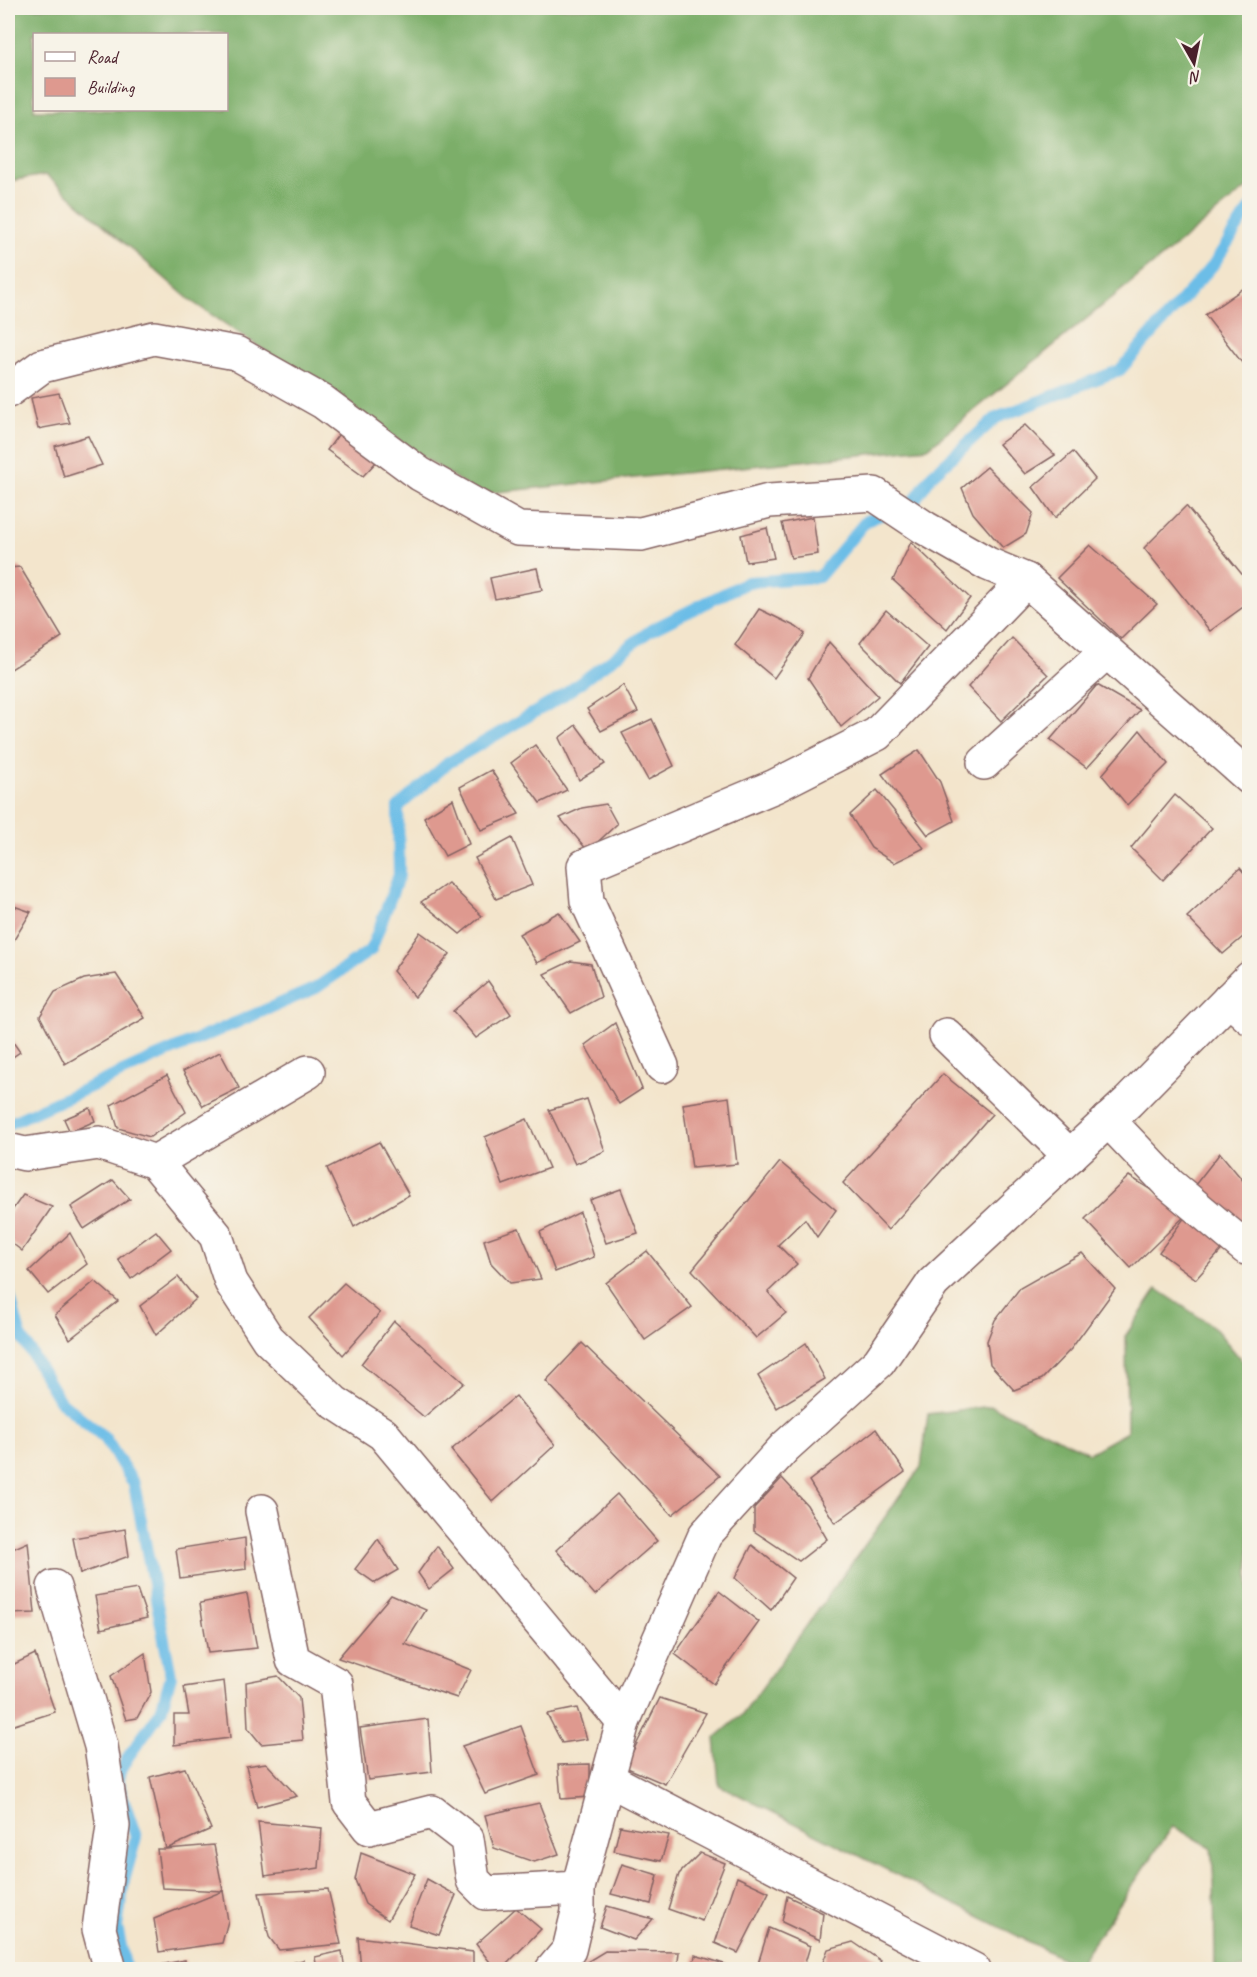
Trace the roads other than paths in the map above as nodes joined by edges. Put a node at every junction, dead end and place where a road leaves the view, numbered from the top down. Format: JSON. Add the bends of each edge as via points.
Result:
{"nodes":[{"id":1,"x":8,"y":391,"type":"edge"},
{"id":2,"x":1026,"y":580,"type":"junction"},
{"id":3,"x":1106,"y":652,"type":"junction"},
{"id":4,"x":984,"y":763,"type":"dead end"},
{"id":5,"x":1250,"y":778,"type":"edge"},
{"id":6,"x":1243,"y":998,"type":"edge"},
{"id":7,"x":946,"y":1035,"type":"dead end"},
{"id":8,"x":662,"y":1066,"type":"dead end"},
{"id":9,"x":308,"y":1072,"type":"dead end"},
{"id":10,"x":1108,"y":1120,"type":"junction"},
{"id":11,"x":8,"y":1150,"type":"edge"},
{"id":12,"x":1070,"y":1156,"type":"junction"},
{"id":13,"x":155,"y":1162,"type":"junction"},
{"id":14,"x":1250,"y":1248,"type":"edge"},
{"id":15,"x":262,"y":1512,"type":"dead end"},
{"id":16,"x":54,"y":1587,"type":"dead end"},
{"id":17,"x":623,"y":1722,"type":"junction"},
{"id":18,"x":608,"y":1779,"type":"junction"},
{"id":19,"x":578,"y":1888,"type":"junction"},
{"id":20,"x":110,"y":1970,"type":"edge"},
{"id":21,"x":552,"y":1970,"type":"edge"},
{"id":22,"x":974,"y":1970,"type":"edge"}],
"edges":[{"from":1,"to":2,"type":"street","via":[[42,366],[154,338],[236,352],[323,402],[420,474],[519,529],[641,534],[769,501],[874,494],[988,564]]},
{"from":2,"to":3,"type":"street"},
{"from":2,"to":8,"type":"street","via":[[877,734],[775,786],[584,866],[587,901]]},
{"from":3,"to":4,"type":"street"},
{"from":3,"to":5,"type":"street"},
{"from":6,"to":10,"type":"street"},
{"from":7,"to":12,"type":"street"},
{"from":9,"to":13,"type":"street"},
{"from":10,"to":12,"type":"street"},
{"from":10,"to":14,"type":"street","via":[[1169,1184]]},
{"from":11,"to":13,"type":"street","via":[[25,1154],[99,1143]]},
{"from":12,"to":17,"type":"street","via":[[933,1283],[879,1362],[785,1447],[705,1535]]},
{"from":13,"to":17,"type":"street","via":[[216,1236],[231,1282],[268,1339],[334,1402],[383,1434]]},
{"from":15,"to":19,"type":"street","via":[[293,1660],[336,1684],[349,1802],[369,1828],[432,1812],[466,1839],[473,1880],[486,1893]]},
{"from":16,"to":20,"type":"street","via":[[101,1746],[113,1826],[99,1929]]},
{"from":17,"to":18,"type":"street"},
{"from":18,"to":19,"type":"street"},
{"from":18,"to":22,"type":"street"},
{"from":19,"to":21,"type":"street","via":[[578,1912],[568,1950]]}]}
